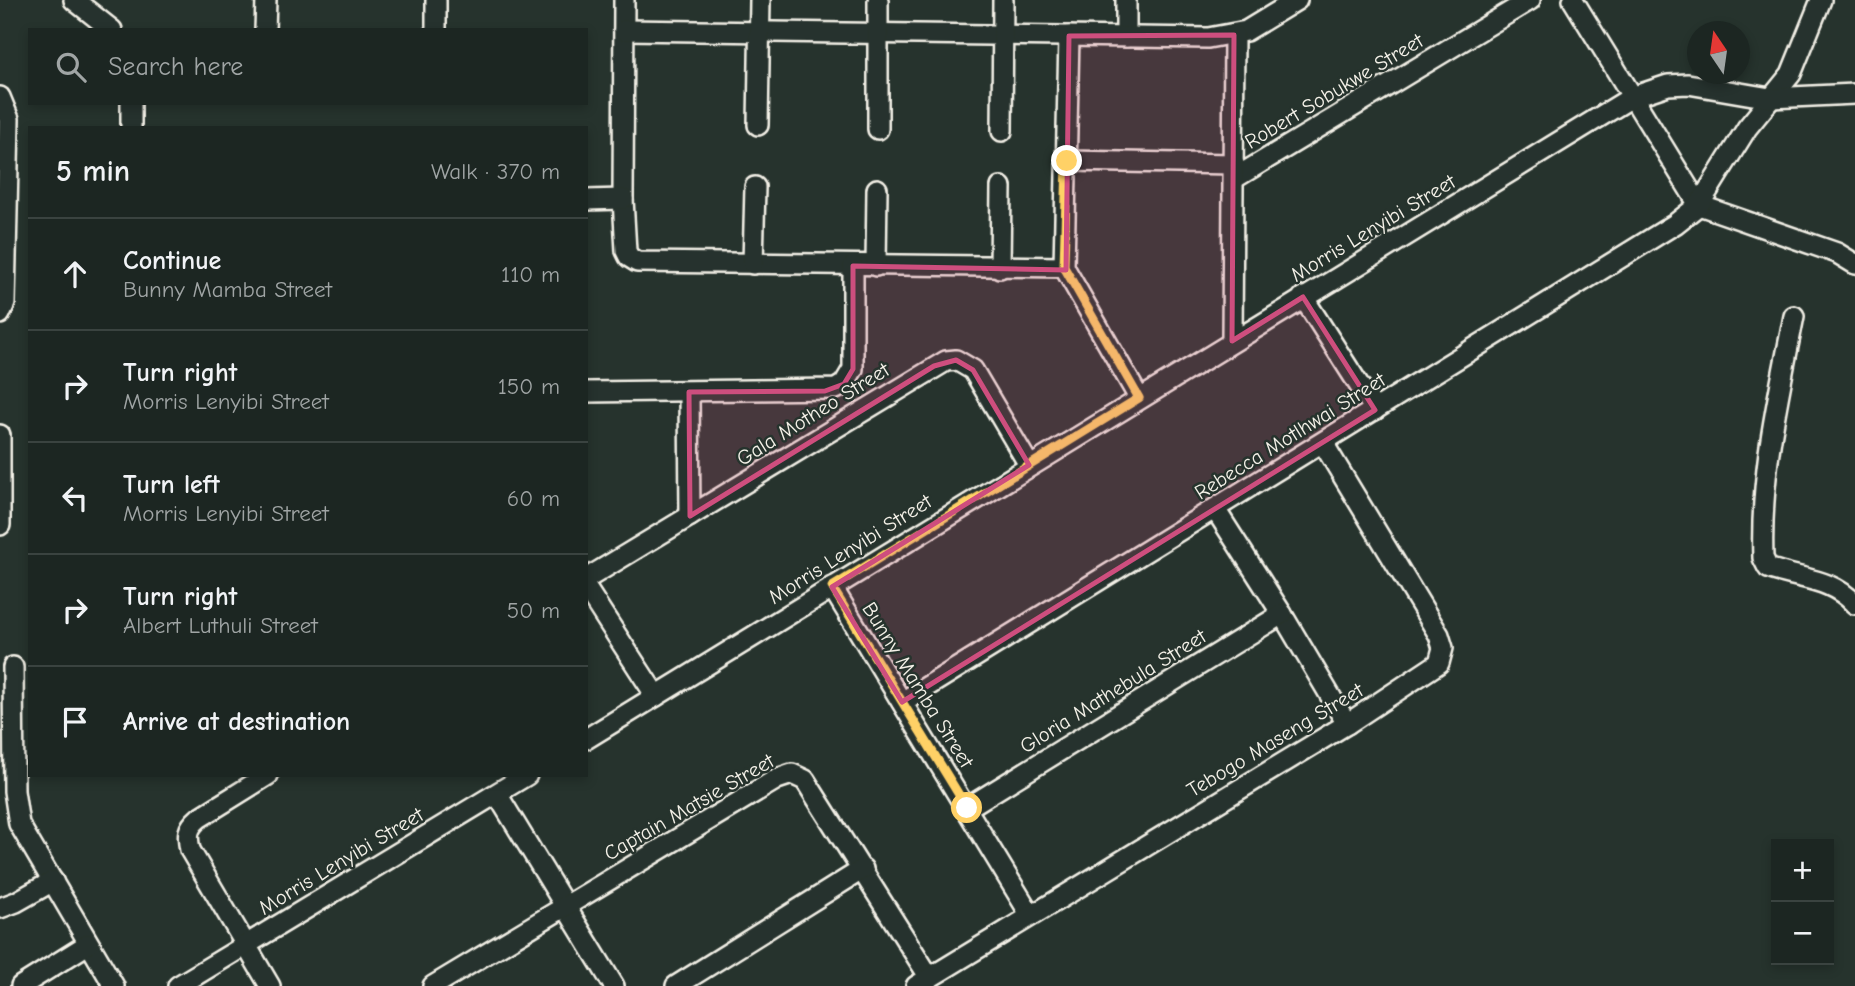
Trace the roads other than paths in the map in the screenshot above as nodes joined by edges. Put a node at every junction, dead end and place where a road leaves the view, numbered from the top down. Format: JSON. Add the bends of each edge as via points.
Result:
{"nodes":[{"id":1,"x":74,"y":0,"type":"edge"},
{"id":2,"x":265,"y":0,"type":"edge"},
{"id":3,"x":436,"y":0,"type":"edge"},
{"id":4,"x":624,"y":0,"type":"edge"},
{"id":5,"x":760,"y":0,"type":"edge"},
{"id":6,"x":878,"y":0,"type":"edge"},
{"id":7,"x":1003,"y":0,"type":"edge"},
{"id":8,"x":1126,"y":0,"type":"edge"},
{"id":9,"x":1297,"y":0,"type":"edge"},
{"id":10,"x":1530,"y":0,"type":"edge"},
{"id":11,"x":1573,"y":0,"type":"edge"},
{"id":12,"x":1821,"y":0,"type":"edge"},
{"id":13,"x":109,"y":28,"type":"edge"},
{"id":14,"x":265,"y":28,"type":"edge"},
{"id":15,"x":436,"y":28,"type":"edge"},
{"id":16,"x":624,"y":30,"type":"junction"},
{"id":17,"x":760,"y":32,"type":"junction"},
{"id":18,"x":878,"y":34,"type":"junction"},
{"id":19,"x":1234,"y":34,"type":"junction"},
{"id":20,"x":1002,"y":35,"type":"junction"},
{"id":21,"x":1069,"y":36,"type":"junction"},
{"id":22,"x":1126,"y":37,"type":"junction"},
{"id":23,"x":1855,"y":94,"type":"edge"},
{"id":24,"x":0,"y":97,"type":"edge"},
{"id":25,"x":1632,"y":97,"type":"junction"},
{"id":26,"x":1770,"y":98,"type":"junction"},
{"id":27,"x":131,"y":105,"type":"edge"},
{"id":28,"x":758,"y":125,"type":"dead end"},
{"id":29,"x":131,"y":126,"type":"edge"},
{"id":30,"x":877,"y":129,"type":"dead end"},
{"id":31,"x":1002,"y":131,"type":"dead end"},
{"id":32,"x":1067,"y":161,"type":"junction"},
{"id":33,"x":1234,"y":171,"type":"junction"},
{"id":34,"x":755,"y":187,"type":"dead end"},
{"id":35,"x":1000,"y":187,"type":"dead end"},
{"id":36,"x":877,"y":189,"type":"dead end"},
{"id":37,"x":623,"y":199,"type":"junction"},
{"id":38,"x":588,"y":200,"type":"edge"},
{"id":39,"x":3,"y":202,"type":"edge"},
{"id":40,"x":1699,"y":205,"type":"junction"},
{"id":41,"x":753,"y":264,"type":"junction"},
{"id":42,"x":1855,"y":264,"type":"edge"},
{"id":43,"x":853,"y":266,"type":"junction"},
{"id":44,"x":876,"y":266,"type":"junction"},
{"id":45,"x":1064,"y":267,"type":"junction"},
{"id":46,"x":1000,"y":268,"type":"junction"},
{"id":47,"x":1303,"y":297,"type":"junction"},
{"id":48,"x":0,"y":314,"type":"edge"},
{"id":49,"x":1794,"y":316,"type":"dead end"},
{"id":50,"x":1232,"y":341,"type":"junction"},
{"id":51,"x":588,"y":391,"type":"edge"},
{"id":52,"x":689,"y":392,"type":"junction"},
{"id":53,"x":1139,"y":398,"type":"junction"},
{"id":54,"x":1375,"y":410,"type":"junction"},
{"id":55,"x":0,"y":435,"type":"edge"},
{"id":56,"x":1322,"y":443,"type":"junction"},
{"id":57,"x":1029,"y":465,"type":"junction"},
{"id":58,"x":1216,"y":509,"type":"junction"},
{"id":59,"x":690,"y":516,"type":"junction"},
{"id":60,"x":0,"y":525,"type":"edge"},
{"id":61,"x":588,"y":578,"type":"edge"},
{"id":62,"x":832,"y":587,"type":"junction"},
{"id":63,"x":588,"y":591,"type":"edge"},
{"id":64,"x":1855,"y":604,"type":"edge"},
{"id":65,"x":1282,"y":614,"type":"junction"},
{"id":66,"x":14,"y":665,"type":"edge"},
{"id":67,"x":656,"y":696,"type":"junction"},
{"id":68,"x":902,"y":702,"type":"junction"},
{"id":69,"x":1347,"y":724,"type":"junction"},
{"id":70,"x":588,"y":738,"type":"edge"},
{"id":71,"x":265,"y":777,"type":"edge"},
{"id":72,"x":524,"y":777,"type":"edge"},
{"id":73,"x":7,"y":791,"type":"edge"},
{"id":74,"x":496,"y":794,"type":"junction"},
{"id":75,"x":967,"y":808,"type":"junction"},
{"id":76,"x":863,"y":869,"type":"junction"},
{"id":77,"x":52,"y":881,"type":"junction"},
{"id":78,"x":564,"y":905,"type":"junction"},
{"id":79,"x":0,"y":908,"type":"edge"},
{"id":80,"x":1030,"y":914,"type":"junction"},
{"id":81,"x":88,"y":944,"type":"junction"},
{"id":82,"x":245,"y":945,"type":"junction"},
{"id":83,"x":923,"y":982,"type":"edge"},
{"id":84,"x":21,"y":986,"type":"edge"},
{"id":85,"x":114,"y":986,"type":"edge"},
{"id":86,"x":178,"y":986,"type":"edge"},
{"id":87,"x":270,"y":986,"type":"edge"},
{"id":88,"x":433,"y":986,"type":"edge"},
{"id":89,"x":614,"y":986,"type":"edge"},
{"id":90,"x":676,"y":986,"type":"edge"}],
"edges":[{"from":1,"to":13,"type":"street"},
{"from":2,"to":14,"type":"street"},
{"from":3,"to":15,"type":"street"},
{"from":4,"to":16,"type":"street"},
{"from":5,"to":17,"type":"street"},
{"from":6,"to":18,"type":"street"},
{"from":7,"to":20,"type":"street"},
{"from":8,"to":22,"type":"street"},
{"from":9,"to":19,"type":"street"},
{"from":10,"to":33,"type":"street","name":"Robert Sobukwe Street"},
{"from":11,"to":25,"type":"street"},
{"from":12,"to":26,"type":"street","via":[[1791,74]]},
{"from":16,"to":17,"type":"street"},
{"from":16,"to":37,"type":"street"},
{"from":17,"to":18,"type":"street"},
{"from":17,"to":28,"type":"street"},
{"from":18,"to":20,"type":"street"},
{"from":18,"to":30,"type":"street"},
{"from":19,"to":22,"type":"street"},
{"from":19,"to":33,"type":"street"},
{"from":20,"to":21,"type":"street"},
{"from":20,"to":31,"type":"street"},
{"from":21,"to":22,"type":"street"},
{"from":21,"to":32,"type":"street"},
{"from":23,"to":26,"type":"street","name":"Morris Lenyibi Street"},
{"from":24,"to":39,"type":"street","via":[[9,119]]},
{"from":25,"to":26,"type":"street","name":"Morris Lenyibi Street","via":[[1668,85],[1688,84]]},
{"from":25,"to":40,"type":"street"},
{"from":25,"to":47,"type":"street","name":"Morris Lenyibi Street"},
{"from":26,"to":40,"type":"street"},
{"from":27,"to":29,"type":"street"},
{"from":32,"to":33,"type":"street"},
{"from":32,"to":45,"type":"street"},
{"from":33,"to":50,"type":"street"},
{"from":34,"to":41,"type":"street"},
{"from":35,"to":46,"type":"street"},
{"from":36,"to":44,"type":"street"},
{"from":37,"to":38,"type":"street"},
{"from":37,"to":41,"type":"street","via":[[626,251],[637,262]]},
{"from":39,"to":48,"type":"street","via":[[5,303]]},
{"from":40,"to":42,"type":"street","via":[[1803,240]]},
{"from":40,"to":54,"type":"street","name":"Rebecca Motlhwai Street"},
{"from":41,"to":43,"type":"street"},
{"from":43,"to":44,"type":"street"},
{"from":43,"to":52,"type":"street","via":[[853,369],[844,384],[825,391]]},
{"from":44,"to":46,"type":"street"},
{"from":45,"to":46,"type":"street"},
{"from":45,"to":53,"type":"street"},
{"from":47,"to":50,"type":"street","name":"Morris Lenyibi Street"},
{"from":47,"to":54,"type":"street"},
{"from":49,"to":64,"type":"street","via":[[1764,474],[1763,558],[1768,568],[1814,578]]},
{"from":50,"to":53,"type":"street","name":"Morris Lenyibi Street"},
{"from":51,"to":52,"type":"street"},
{"from":52,"to":59,"type":"street"},
{"from":53,"to":57,"type":"street","name":"Morris Lenyibi Street"},
{"from":54,"to":56,"type":"street","name":"Rebecca Motlhwai Street"},
{"from":55,"to":60,"type":"street"},
{"from":56,"to":58,"type":"street","name":"Rebecca Motlhwai Street"},
{"from":56,"to":69,"type":"street","name":"Tebogo Maseng Street","via":[[1442,642],[1442,656],[1434,668]]},
{"from":57,"to":59,"type":"street","name":"Gala Motheo Street","via":[[973,370],[956,360],[946,361]]},
{"from":57,"to":62,"type":"street","name":"Morris Lenyibi Street"},
{"from":58,"to":65,"type":"street"},
{"from":58,"to":68,"type":"street","name":"Rebecca Motlhwai Street"},
{"from":59,"to":61,"type":"street","name":"Gala Motheo Street"},
{"from":62,"to":67,"type":"street","name":"Morris Lenyibi Street"},
{"from":62,"to":68,"type":"street","name":"Bunny Mamba Street"},
{"from":63,"to":67,"type":"street"},
{"from":65,"to":69,"type":"street"},
{"from":65,"to":75,"type":"street","name":"Gloria Mathebula Street"},
{"from":66,"to":73,"type":"street"},
{"from":67,"to":70,"type":"street","name":"Morris Lenyibi Street"},
{"from":68,"to":75,"type":"street","name":"Bunny Mamba Street"},
{"from":69,"to":80,"type":"street","name":"Tebogo Maseng Street"},
{"from":71,"to":82,"type":"street","via":[[199,818],[188,832],[190,850]]},
{"from":72,"to":74,"type":"street","name":"Morris Lenyibi Street"},
{"from":73,"to":77,"type":"street","via":[[19,824]]},
{"from":74,"to":78,"type":"street"},
{"from":74,"to":82,"type":"street","name":"Morris Lenyibi Street"},
{"from":75,"to":80,"type":"street","name":"Bunny Mamba Street"},
{"from":76,"to":78,"type":"street","name":"Captain Matsie Street","via":[[805,780],[785,775]]},
{"from":76,"to":83,"type":"street","name":"Captain Matsie Street"},
{"from":76,"to":90,"type":"street"},
{"from":77,"to":79,"type":"street"},
{"from":77,"to":81,"type":"street"},
{"from":78,"to":88,"type":"street","name":"Captain Matsie Street"},
{"from":78,"to":89,"type":"street"},
{"from":80,"to":83,"type":"street","name":"Tebogo Maseng Street"},
{"from":81,"to":84,"type":"street"},
{"from":81,"to":85,"type":"street"},
{"from":82,"to":86,"type":"street","name":"Morris Lenyibi Street"},
{"from":82,"to":87,"type":"street"}]}
